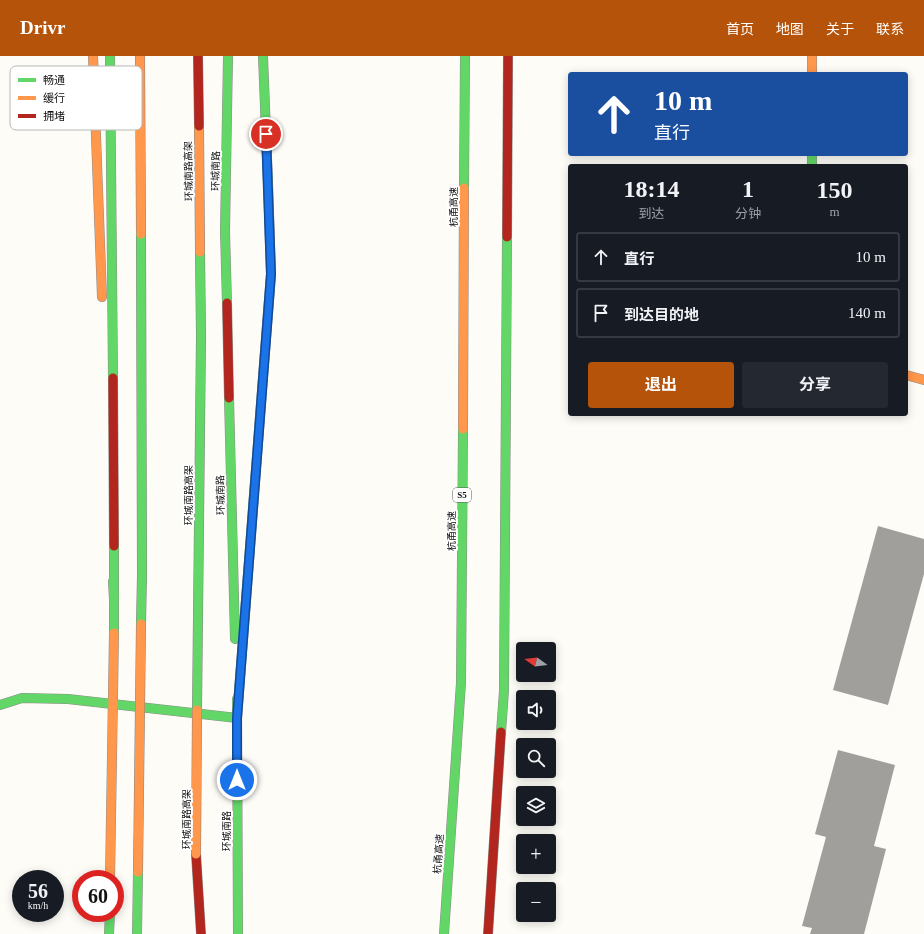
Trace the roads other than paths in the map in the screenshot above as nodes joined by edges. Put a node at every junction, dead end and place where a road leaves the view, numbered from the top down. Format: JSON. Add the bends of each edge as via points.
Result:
{"nodes":[{"id":1,"x":93,"y":56,"type":"edge"},
{"id":2,"x":110,"y":56,"type":"edge"},
{"id":3,"x":140,"y":56,"type":"edge"},
{"id":4,"x":198,"y":56,"type":"edge"},
{"id":5,"x":228,"y":56,"type":"edge"},
{"id":6,"x":263,"y":56,"type":"edge"},
{"id":7,"x":465,"y":56,"type":"edge"},
{"id":8,"x":508,"y":56,"type":"edge"},
{"id":9,"x":812,"y":56,"type":"edge"},
{"id":10,"x":93,"y":66,"type":"edge"},
{"id":11,"x":110,"y":66,"type":"edge"},
{"id":12,"x":140,"y":66,"type":"edge"},
{"id":13,"x":812,"y":72,"type":"edge"},
{"id":14,"x":96,"y":130,"type":"edge"},
{"id":15,"x":111,"y":130,"type":"edge"},
{"id":16,"x":140,"y":130,"type":"edge"},
{"id":17,"x":103,"y":308,"type":"dead end"},
{"id":18,"x":104,"y":332,"type":"dead end"},
{"id":19,"x":908,"y":376,"type":"edge"},
{"id":20,"x":924,"y":380,"type":"edge"},
{"id":21,"x":114,"y":600,"type":"junction"},
{"id":22,"x":0,"y":704,"type":"edge"},
{"id":23,"x":112,"y":704,"type":"junction"},
{"id":24,"x":237,"y":718,"type":"junction"},
{"id":25,"x":110,"y":870,"type":"edge"},
{"id":26,"x":110,"y":922,"type":"edge"},
{"id":27,"x":110,"y":934,"type":"edge"},
{"id":28,"x":137,"y":934,"type":"edge"},
{"id":29,"x":201,"y":934,"type":"edge"},
{"id":30,"x":238,"y":934,"type":"edge"},
{"id":31,"x":444,"y":934,"type":"edge"},
{"id":32,"x":488,"y":934,"type":"edge"}],
"edges":[{"from":1,"to":10,"type":"main road"},
{"from":2,"to":11,"type":"main road"},
{"from":3,"to":12,"type":"main road","bridge":true},
{"from":4,"to":29,"type":"main road","name":"环城南路高架","bridge":true,"via":[[201,336],[196,854]]},
{"from":5,"to":24,"type":"main road","name":"环城南路","via":[[225,231]]},
{"from":6,"to":24,"type":"main road","via":[[271,274]]},
{"from":7,"to":31,"type":"main road","name":"杭甬高速","number":"S5","via":[[461,682]]},
{"from":8,"to":32,"type":"main road","via":[[504,691]]},
{"from":9,"to":13,"type":"main road"},
{"from":14,"to":17,"type":"main road"},
{"from":15,"to":21,"type":"main road"},
{"from":16,"to":28,"type":"main road","bridge":true,"via":[[142,575]]},
{"from":18,"to":21,"type":"main road"},
{"from":19,"to":20,"type":"main road"},
{"from":21,"to":23,"type":"main road"},
{"from":22,"to":23,"type":"main road","via":[[22,698],[68,699]]},
{"from":23,"to":24,"type":"main road"},
{"from":23,"to":25,"type":"main road"},
{"from":24,"to":30,"type":"main road","name":"环城南路"},
{"from":26,"to":27,"type":"main road"}]}
